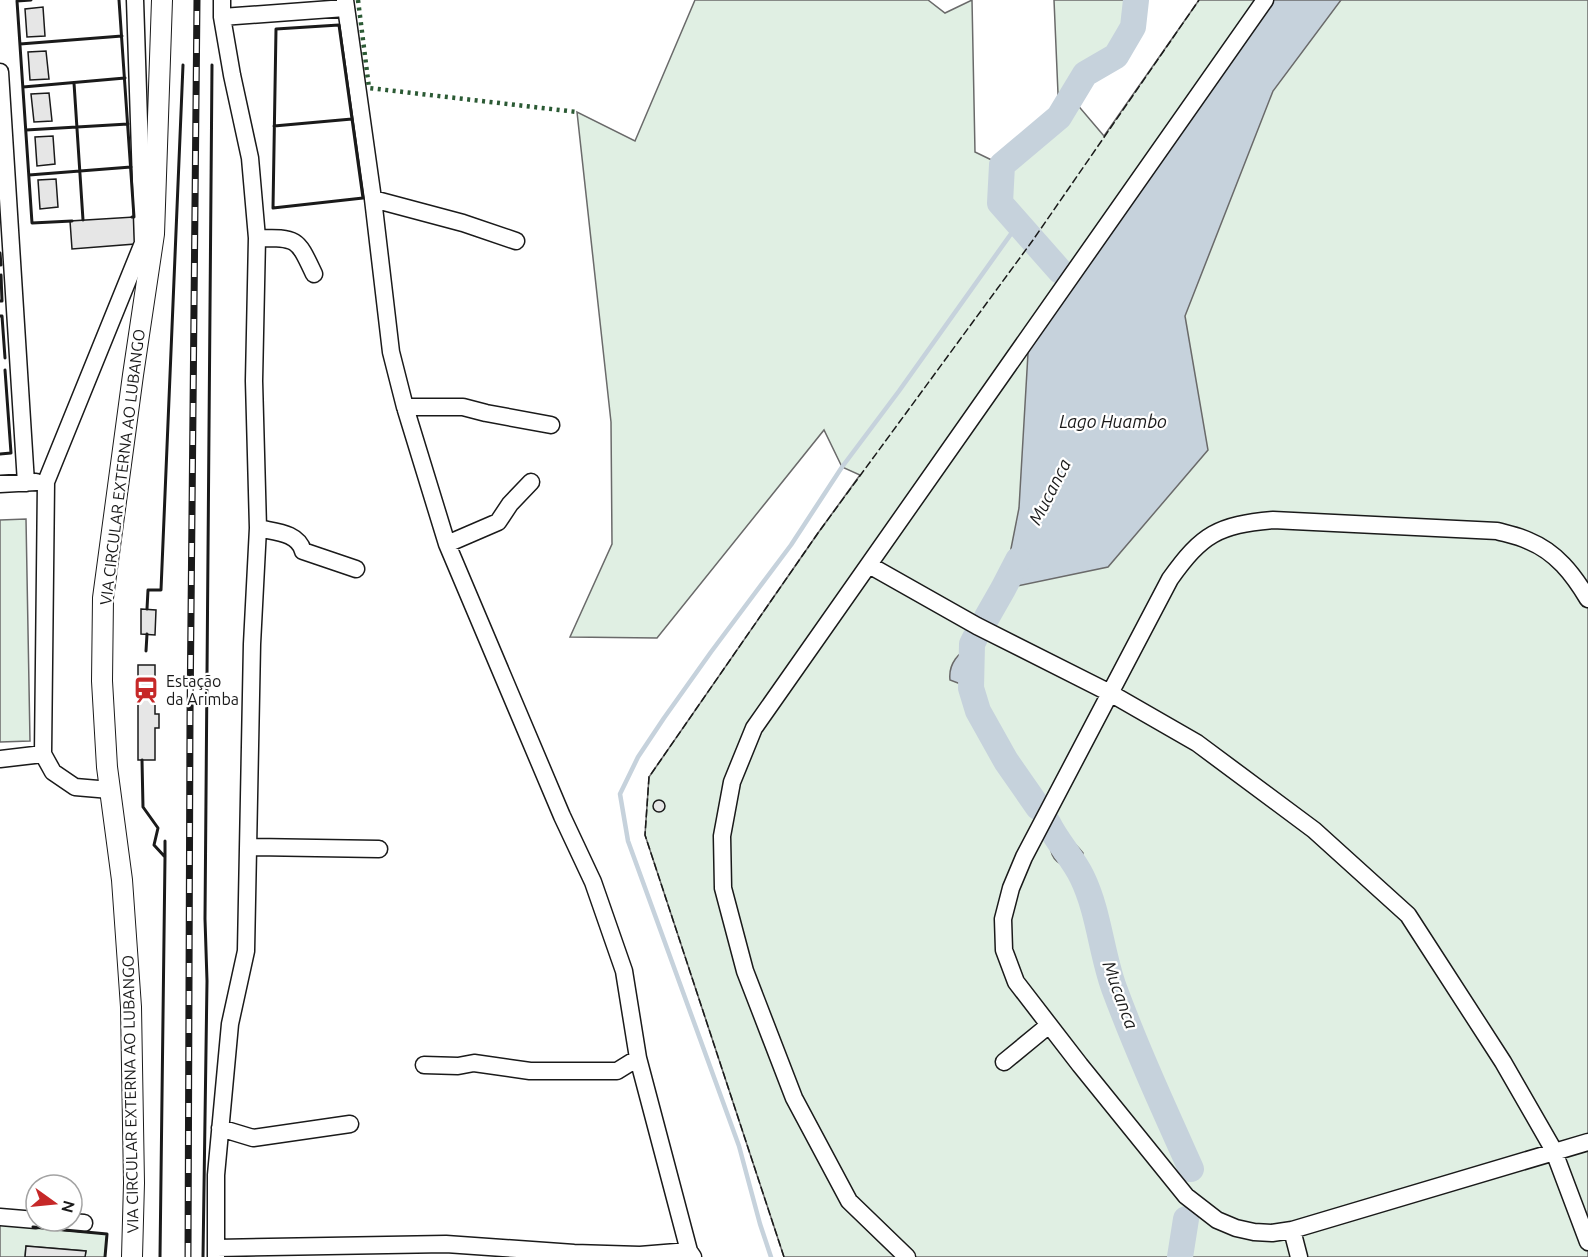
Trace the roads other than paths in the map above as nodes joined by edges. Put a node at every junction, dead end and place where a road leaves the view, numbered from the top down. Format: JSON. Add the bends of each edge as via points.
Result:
{"nodes":[{"id":1,"x":135,"y":0,"type":"edge"},
{"id":2,"x":162,"y":0,"type":"edge"},
{"id":3,"x":222,"y":0,"type":"edge"},
{"id":4,"x":1265,"y":0,"type":"edge"},
{"id":5,"x":345,"y":4,"type":"edge"},
{"id":6,"x":222,"y":17,"type":"junction"},
{"id":7,"x":0,"y":72,"type":"edge"},
{"id":8,"x":373,"y":199,"type":"junction"},
{"id":9,"x":258,"y":238,"type":"junction"},
{"id":10,"x":516,"y":241,"type":"dead end"},
{"id":11,"x":314,"y":274,"type":"dead end"},
{"id":12,"x":8,"y":308,"type":"edge"},
{"id":13,"x":405,"y":407,"type":"junction"},
{"id":14,"x":550,"y":425,"type":"dead end"},
{"id":15,"x":46,"y":482,"type":"junction"},
{"id":16,"x":531,"y":482,"type":"dead end"},
{"id":17,"x":26,"y":483,"type":"junction"},
{"id":18,"x":0,"y":484,"type":"edge"},
{"id":19,"x":258,"y":528,"type":"junction"},
{"id":20,"x":447,"y":544,"type":"junction"},
{"id":21,"x":869,"y":565,"type":"junction"},
{"id":22,"x":356,"y":569,"type":"dead end"},
{"id":23,"x":1588,"y":599,"type":"edge"},
{"id":24,"x":1110,"y":693,"type":"junction"},
{"id":25,"x":43,"y":754,"type":"junction"},
{"id":26,"x":0,"y":759,"type":"edge"},
{"id":27,"x":110,"y":790,"type":"junction"},
{"id":28,"x":248,"y":847,"type":"junction"},
{"id":29,"x":379,"y":849,"type":"dead end"},
{"id":30,"x":1049,"y":1025,"type":"junction"},
{"id":31,"x":638,"y":1058,"type":"junction"},
{"id":32,"x":1004,"y":1062,"type":"dead end"},
{"id":33,"x":424,"y":1065,"type":"dead end"},
{"id":34,"x":350,"y":1124,"type":"dead end"},
{"id":35,"x":220,"y":1128,"type":"junction"},
{"id":36,"x":1588,"y":1142,"type":"edge"},
{"id":37,"x":1554,"y":1152,"type":"junction"},
{"id":38,"x":0,"y":1217,"type":"edge"},
{"id":39,"x":24,"y":1219,"type":"edge"},
{"id":40,"x":1292,"y":1230,"type":"junction"},
{"id":41,"x":1588,"y":1242,"type":"edge"},
{"id":42,"x":216,"y":1252,"type":"edge"},
{"id":43,"x":691,"y":1254,"type":"edge"},
{"id":44,"x":574,"y":1255,"type":"edge"},
{"id":45,"x":132,"y":1257,"type":"edge"},
{"id":46,"x":907,"y":1257,"type":"edge"},
{"id":47,"x":1299,"y":1257,"type":"edge"}],
"edges":[{"from":1,"to":15,"type":"street","via":[[143,243]]},
{"from":2,"to":27,"type":"main road","name":"VIA CIRCULAR EXTERNA AO LUBANGO","via":[[154,234],[103,598],[102,681]]},
{"from":3,"to":6,"type":"street"},
{"from":4,"to":21,"type":"street"},
{"from":5,"to":6,"type":"street"},
{"from":5,"to":8,"type":"street"},
{"from":6,"to":9,"type":"street","via":[[250,158]]},
{"from":7,"to":12,"type":"street"},
{"from":8,"to":10,"type":"street"},
{"from":8,"to":13,"type":"street","via":[[390,352]]},
{"from":9,"to":11,"type":"street","via":[[296,242]]},
{"from":9,"to":19,"type":"street","via":[[254,381]]},
{"from":12,"to":17,"type":"street"},
{"from":13,"to":14,"type":"street","via":[[463,407]]},
{"from":13,"to":20,"type":"street"},
{"from":15,"to":17,"type":"street"},
{"from":15,"to":25,"type":"street"},
{"from":16,"to":20,"type":"street","via":[[498,522]]},
{"from":17,"to":18,"type":"street"},
{"from":19,"to":22,"type":"street","via":[[294,536],[303,551]]},
{"from":19,"to":28,"type":"street"},
{"from":20,"to":31,"type":"street","via":[[593,882],[624,971]]},
{"from":21,"to":24,"type":"street","via":[[977,626]]},
{"from":21,"to":46,"type":"street","via":[[754,728],[732,782],[722,836],[723,888],[745,971],[794,1098],[849,1201]]},
{"from":23,"to":24,"type":"street","via":[[1556,556],[1529,541],[1497,531],[1246,522],[1221,529],[1201,541],[1185,558]]},
{"from":24,"to":30,"type":"street","via":[[1024,857],[1003,919],[1004,950],[1016,982]]},
{"from":24,"to":37,"type":"street","via":[[1197,743],[1305,823],[1408,915],[1503,1062]]},
{"from":25,"to":26,"type":"street"},
{"from":25,"to":27,"type":"street","via":[[53,772],[75,787]]},
{"from":27,"to":45,"type":"main road","name":"VIA CIRCULAR EXTERNA AO LUBANGO","via":[[122,880],[131,1007]]},
{"from":28,"to":29,"type":"street"},
{"from":28,"to":35,"type":"street","via":[[246,951],[230,1024]]},
{"from":30,"to":32,"type":"street"},
{"from":30,"to":40,"type":"street","via":[[1186,1196],[1217,1220],[1236,1228],[1272,1233]]},
{"from":31,"to":33,"type":"street","via":[[617,1071],[530,1071],[474,1063]]},
{"from":31,"to":43,"type":"street"},
{"from":34,"to":35,"type":"street","via":[[254,1138]]},
{"from":35,"to":42,"type":"street"},
{"from":36,"to":37,"type":"street"},
{"from":37,"to":40,"type":"street"},
{"from":37,"to":41,"type":"street"},
{"from":38,"to":39,"type":"street"},
{"from":40,"to":47,"type":"street"},
{"from":42,"to":44,"type":"street","via":[[446,1244]]},
{"from":43,"to":44,"type":"street"}]}
